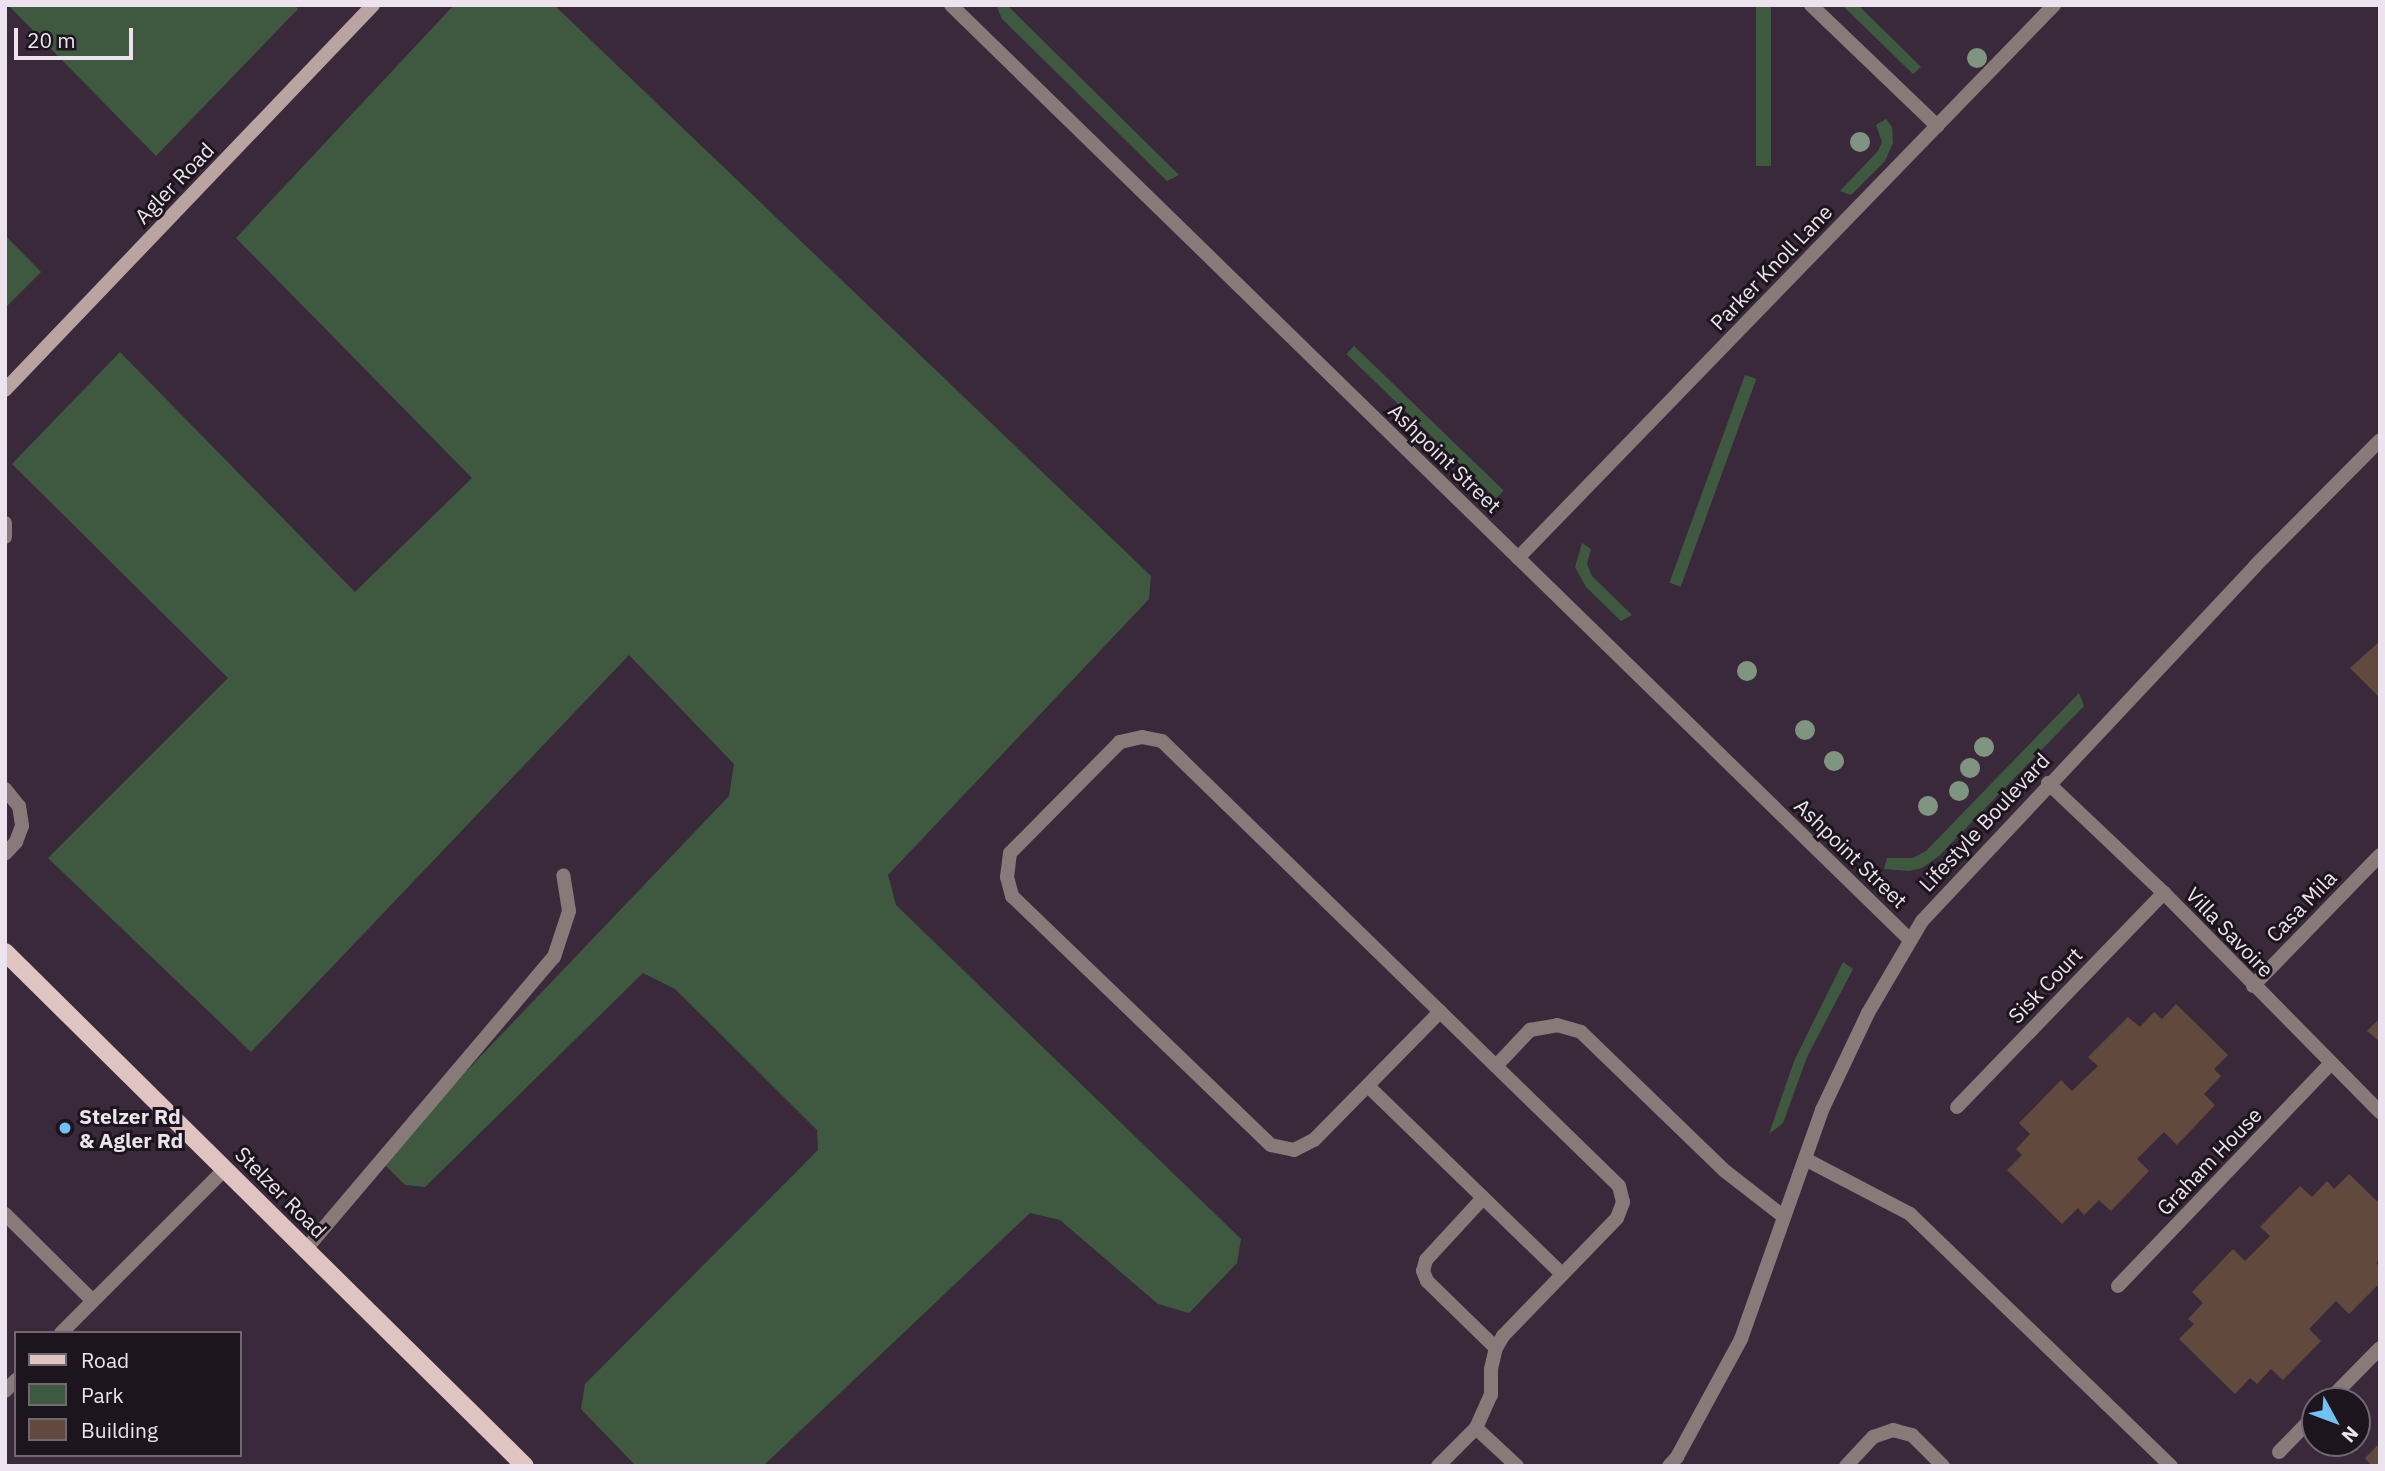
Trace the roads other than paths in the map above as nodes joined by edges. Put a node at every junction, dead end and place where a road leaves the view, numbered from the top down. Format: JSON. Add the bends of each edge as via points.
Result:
{"nodes":[{"id":1,"x":373,"y":5,"type":"edge"},
{"id":2,"x":951,"y":5,"type":"edge"},
{"id":3,"x":1811,"y":5,"type":"edge"},
{"id":4,"x":2054,"y":5,"type":"edge"},
{"id":5,"x":1937,"y":126,"type":"junction"},
{"id":6,"x":5,"y":390,"type":"edge"},
{"id":7,"x":2380,"y":440,"type":"edge"},
{"id":8,"x":5,"y":523,"type":"edge"},
{"id":9,"x":5,"y":537,"type":"edge"},
{"id":10,"x":1518,"y":558,"type":"junction"},
{"id":11,"x":2048,"y":783,"type":"junction"},
{"id":12,"x":5,"y":789,"type":"edge"},
{"id":13,"x":5,"y":854,"type":"edge"},
{"id":14,"x":2380,"y":855,"type":"edge"},
{"id":15,"x":564,"y":875,"type":"dead end"},
{"id":16,"x":2164,"y":893,"type":"junction"},
{"id":17,"x":1910,"y":940,"type":"junction"},
{"id":18,"x":5,"y":952,"type":"edge"},
{"id":19,"x":2253,"y":986,"type":"junction"},
{"id":20,"x":1440,"y":1012,"type":"junction"},
{"id":21,"x":2330,"y":1064,"type":"junction"},
{"id":22,"x":1496,"y":1066,"type":"junction"},
{"id":23,"x":1369,"y":1087,"type":"junction"},
{"id":24,"x":1957,"y":1107,"type":"dead end"},
{"id":25,"x":2380,"y":1112,"type":"edge"},
{"id":26,"x":1805,"y":1159,"type":"junction"},
{"id":27,"x":225,"y":1169,"type":"junction"},
{"id":28,"x":1483,"y":1198,"type":"junction"},
{"id":29,"x":5,"y":1214,"type":"edge"},
{"id":30,"x":1784,"y":1217,"type":"junction"},
{"id":31,"x":306,"y":1249,"type":"junction"},
{"id":32,"x":1562,"y":1274,"type":"junction"},
{"id":33,"x":2118,"y":1286,"type":"dead end"},
{"id":34,"x":92,"y":1300,"type":"junction"},
{"id":35,"x":63,"y":1331,"type":"edge"},
{"id":36,"x":1496,"y":1348,"type":"junction"},
{"id":37,"x":2380,"y":1348,"type":"edge"},
{"id":38,"x":2342,"y":1387,"type":"edge"},
{"id":39,"x":1476,"y":1428,"type":"junction"},
{"id":40,"x":2301,"y":1429,"type":"edge"},
{"id":41,"x":2279,"y":1452,"type":"dead end"},
{"id":42,"x":525,"y":1466,"type":"edge"},
{"id":43,"x":1438,"y":1466,"type":"edge"},
{"id":44,"x":1517,"y":1466,"type":"edge"},
{"id":45,"x":1669,"y":1466,"type":"edge"},
{"id":46,"x":1846,"y":1466,"type":"edge"},
{"id":47,"x":1943,"y":1466,"type":"edge"},
{"id":48,"x":2171,"y":1466,"type":"edge"}],
"edges":[{"from":1,"to":6,"type":"main road","name":"Agler Road"},
{"from":2,"to":10,"type":"street","name":"Ashpoint Street"},
{"from":3,"to":5,"type":"street"},
{"from":4,"to":5,"type":"street","name":"Parker Knoll Lane"},
{"from":5,"to":10,"type":"street","name":"Parker Knoll Lane"},
{"from":7,"to":11,"type":"street","name":"Lifestyle Boulevard"},
{"from":8,"to":9,"type":"street"},
{"from":10,"to":17,"type":"street","name":"Ashpoint Street"},
{"from":11,"to":16,"type":"street","name":"Villa Savoire"},
{"from":11,"to":17,"type":"street","name":"Lifestyle Boulevard","via":[[1922,921]]},
{"from":12,"to":13,"type":"street","via":[[19,806],[22,825]]},
{"from":14,"to":19,"type":"street","name":"Casa Mila"},
{"from":15,"to":31,"type":"street","via":[[569,911],[554,957]]},
{"from":16,"to":19,"type":"street","name":"Villa Savoire"},
{"from":16,"to":24,"type":"street","name":"Sisk Court"},
{"from":17,"to":26,"type":"street","name":"Lifestyle Boulevard","via":[[1868,1013],[1822,1110]]},
{"from":18,"to":27,"type":"main road","name":"Stelzer Road"},
{"from":19,"to":21,"type":"street","name":"Villa Savoire"},
{"from":20,"to":22,"type":"street"},
{"from":20,"to":23,"type":"street"},
{"from":20,"to":23,"type":"street","via":[[1162,741],[1142,737],[1120,742],[1010,853],[1007,877],[1012,896],[1271,1144],[1294,1150],[1314,1140]]},
{"from":21,"to":25,"type":"street","name":"Villa Savoire"},
{"from":21,"to":33,"type":"street","name":"Graham House"},
{"from":22,"to":30,"type":"street","via":[[1530,1030],[1557,1025],[1581,1032],[1725,1171]]},
{"from":22,"to":32,"type":"street","via":[[1619,1186],[1623,1202],[1617,1218]]},
{"from":23,"to":28,"type":"street"},
{"from":26,"to":30,"type":"street","name":"Lifestyle Boulevard"},
{"from":26,"to":48,"type":"street","via":[[1910,1214]]},
{"from":27,"to":31,"type":"main road","name":"Stelzer Road"},
{"from":27,"to":34,"type":"street"},
{"from":28,"to":32,"type":"street"},
{"from":28,"to":36,"type":"street","via":[[1426,1260],[1423,1271],[1427,1281]]},
{"from":29,"to":34,"type":"street"},
{"from":30,"to":45,"type":"street","name":"Lifestyle Boulevard","via":[[1741,1339]]},
{"from":31,"to":42,"type":"main road","name":"Stelzer Road"},
{"from":32,"to":36,"type":"street"},
{"from":34,"to":35,"type":"street"},
{"from":36,"to":39,"type":"street","via":[[1491,1395]]},
{"from":37,"to":38,"type":"street"},
{"from":39,"to":43,"type":"street"},
{"from":39,"to":44,"type":"street"},
{"from":40,"to":41,"type":"street"},
{"from":46,"to":47,"type":"street","via":[[1873,1437],[1894,1430],[1912,1436]]}]}
